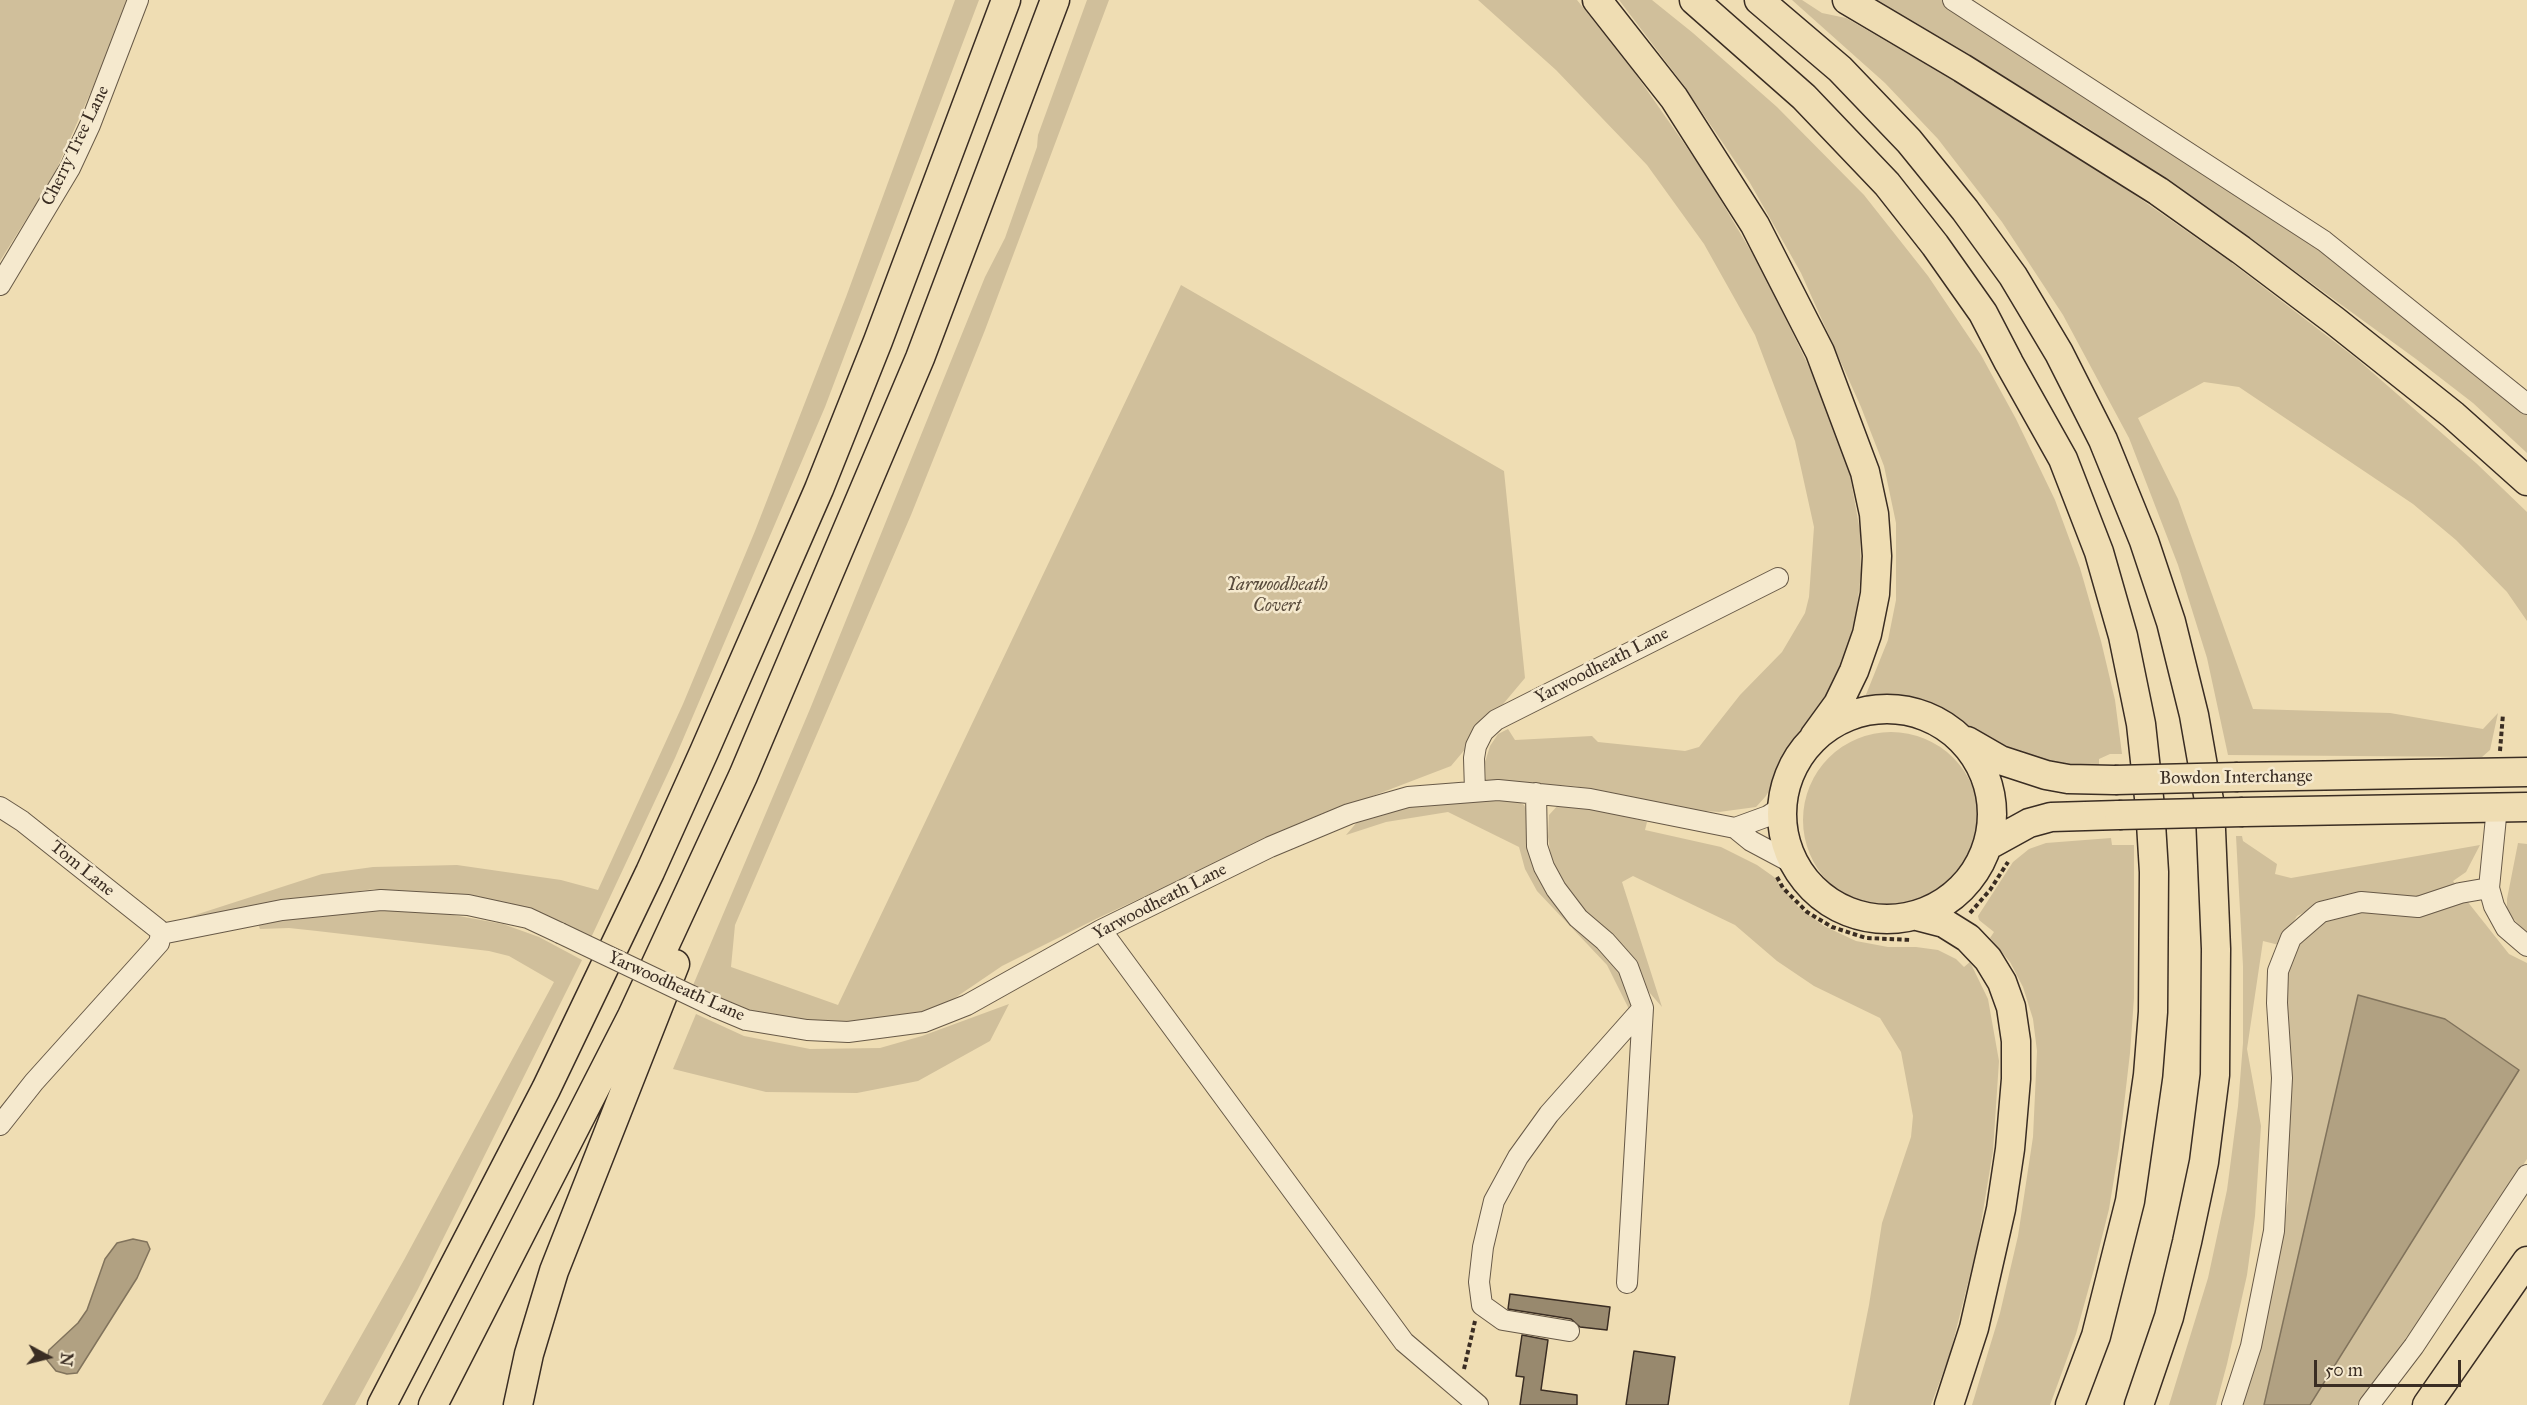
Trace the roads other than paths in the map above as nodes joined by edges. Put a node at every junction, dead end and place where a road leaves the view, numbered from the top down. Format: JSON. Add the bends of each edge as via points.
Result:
{"nodes":[{"id":1,"x":138,"y":0,"type":"edge"},
{"id":2,"x":1006,"y":0,"type":"edge"},
{"id":3,"x":1055,"y":0,"type":"edge"},
{"id":4,"x":1597,"y":0,"type":"edge"},
{"id":5,"x":1694,"y":0,"type":"edge"},
{"id":6,"x":1759,"y":0,"type":"edge"},
{"id":7,"x":1847,"y":0,"type":"edge"},
{"id":8,"x":1953,"y":0,"type":"edge"},
{"id":9,"x":0,"y":285,"type":"edge"},
{"id":10,"x":2527,"y":404,"type":"edge"},
{"id":11,"x":2527,"y":481,"type":"edge"},
{"id":12,"x":1778,"y":578,"type":"dead end"},
{"id":13,"x":1956,"y":733,"type":"junction"},
{"id":14,"x":1814,"y":737,"type":"junction"},
{"id":15,"x":2527,"y":772,"type":"edge"},
{"id":16,"x":743,"y":776,"type":"junction"},
{"id":17,"x":1475,"y":791,"type":"junction"},
{"id":18,"x":1536,"y":793,"type":"junction"},
{"id":19,"x":1783,"y":806,"type":"junction"},
{"id":20,"x":0,"y":807,"type":"edge"},
{"id":21,"x":2497,"y":807,"type":"junction"},
{"id":22,"x":2527,"y":807,"type":"edge"},
{"id":23,"x":1735,"y":828,"type":"junction"},
{"id":24,"x":2001,"y":850,"type":"junction"},
{"id":25,"x":1785,"y":869,"type":"junction"},
{"id":26,"x":2489,"y":888,"type":"junction"},
{"id":27,"x":1917,"y":928,"type":"junction"},
{"id":28,"x":1101,"y":930,"type":"junction"},
{"id":29,"x":161,"y":934,"type":"junction"},
{"id":30,"x":2527,"y":946,"type":"edge"},
{"id":31,"x":1643,"y":1008,"type":"junction"},
{"id":32,"x":0,"y":1125,"type":"edge"},
{"id":33,"x":2527,"y":1175,"type":"edge"},
{"id":34,"x":2527,"y":1261,"type":"edge"},
{"id":35,"x":1627,"y":1283,"type":"dead end"},
{"id":36,"x":1569,"y":1331,"type":"dead end"},
{"id":37,"x":382,"y":1405,"type":"edge"},
{"id":38,"x":433,"y":1405,"type":"edge"},
{"id":39,"x":518,"y":1405,"type":"edge"},
{"id":40,"x":1478,"y":1405,"type":"edge"},
{"id":41,"x":1949,"y":1405,"type":"edge"},
{"id":42,"x":2070,"y":1405,"type":"edge"},
{"id":43,"x":2139,"y":1405,"type":"edge"},
{"id":44,"x":2232,"y":1405,"type":"edge"},
{"id":45,"x":2368,"y":1405,"type":"edge"},
{"id":46,"x":2427,"y":1405,"type":"edge"}],
"edges":[{"from":1,"to":9,"type":"street","name":"Cherry Tree Lane","via":[[75,158]]},
{"from":2,"to":37,"type":"highway","via":[[874,352],[714,732],[546,1089]]},
{"from":3,"to":16,"type":"highway","via":[[920,358]]},
{"from":4,"to":14,"type":"highway","via":[[1674,99],[1755,225],[1820,352],[1865,472],[1875,535],[1875,594],[1854,671],[1838,704]]},
{"from":5,"to":42,"type":"highway","via":[[1804,98],[1887,184],[1983,313],[2063,459],[2099,552],[2124,636],[2141,724],[2150,807],[2154,872],[2153,1012],[2130,1201],[2096,1336]]},
{"from":6,"to":43,"type":"highway","via":[[1840,69],[1909,141],[2013,276],[2059,353],[2103,440],[2144,541],[2171,622],[2211,806],[2216,949],[2214,1075],[2204,1162],[2187,1242],[2169,1317]]},
{"from":7,"to":11,"type":"highway","via":[[2064,131],[2176,204],[2390,364]]},
{"from":8,"to":10,"type":"street","via":[[2324,241]]},
{"from":12,"to":17,"type":"street","name":"Yarwoodheath Lane","via":[[1496,720],[1476,746]]},
{"from":13,"to":14,"type":"highway","name":"Bowdon Interchange","via":[[1929,716],[1900,708],[1869,709],[1839,719]]},
{"from":13,"to":15,"type":"highway","name":"Bowdon Interchange","bridge":true,"via":[[1977,749],[2027,770],[2068,779]]},
{"from":13,"to":24,"type":"highway","via":[[1976,759],[1987,782]]},
{"from":14,"to":19,"type":"highway","via":[[1794,763]]},
{"from":16,"to":38,"type":"highway","via":[[632,1016]]},
{"from":16,"to":39,"type":"highway","via":[[666,988],[554,1271]]},
{"from":17,"to":18,"type":"street","name":"Yarwoodheath Lane"},
{"from":17,"to":28,"type":"street","name":"Yarwoodheath Lane","via":[[1408,797],[1349,814],[1269,847]]},
{"from":18,"to":23,"type":"street","name":"Yarwoodheath Lane","via":[[1590,799]]},
{"from":18,"to":31,"type":"street","via":[[1537,846],[1544,867],[1578,918],[1605,940],[1628,967]]},
{"from":19,"to":23,"type":"street"},
{"from":19,"to":25,"type":"highway"},
{"from":20,"to":29,"type":"street","name":"Tom Lane"},
{"from":21,"to":22,"type":"highway","name":"Bowdon Interchange"},
{"from":21,"to":24,"type":"highway","name":"Bowdon Interchange","bridge":true,"via":[[2052,817],[2029,823]]},
{"from":21,"to":26,"type":"street"},
{"from":23,"to":25,"type":"street","name":"Yarwoodheath Lane"},
{"from":24,"to":27,"type":"highway"},
{"from":25,"to":27,"type":"highway","via":[[1829,902],[1856,915]]},
{"from":26,"to":30,"type":"street","via":[[2506,928]]},
{"from":26,"to":44,"type":"street","via":[[2418,906],[2361,902],[2331,909],[2321,912],[2291,938],[2278,971],[2282,1078],[2274,1232],[2251,1346]]},
{"from":27,"to":41,"type":"highway","via":[[1944,923],[1968,938],[1988,959],[2011,1007],[2016,1041],[2010,1149],[2001,1209],[1974,1328]]},
{"from":28,"to":29,"type":"street","name":"Yarwoodheath Lane","bridge":true,"via":[[977,1000],[924,1022],[848,1032],[746,1020],[528,918],[468,904],[381,900],[282,910]]},
{"from":28,"to":40,"type":"street","via":[[1404,1342]]},
{"from":29,"to":32,"type":"street","via":[[159,943]]},
{"from":31,"to":35,"type":"street"},
{"from":31,"to":36,"type":"street","via":[[1549,1113],[1518,1157],[1494,1201],[1483,1247],[1479,1282],[1482,1305],[1503,1320]]},
{"from":33,"to":45,"type":"street","via":[[2414,1346]]},
{"from":34,"to":46,"type":"highway"}]}
